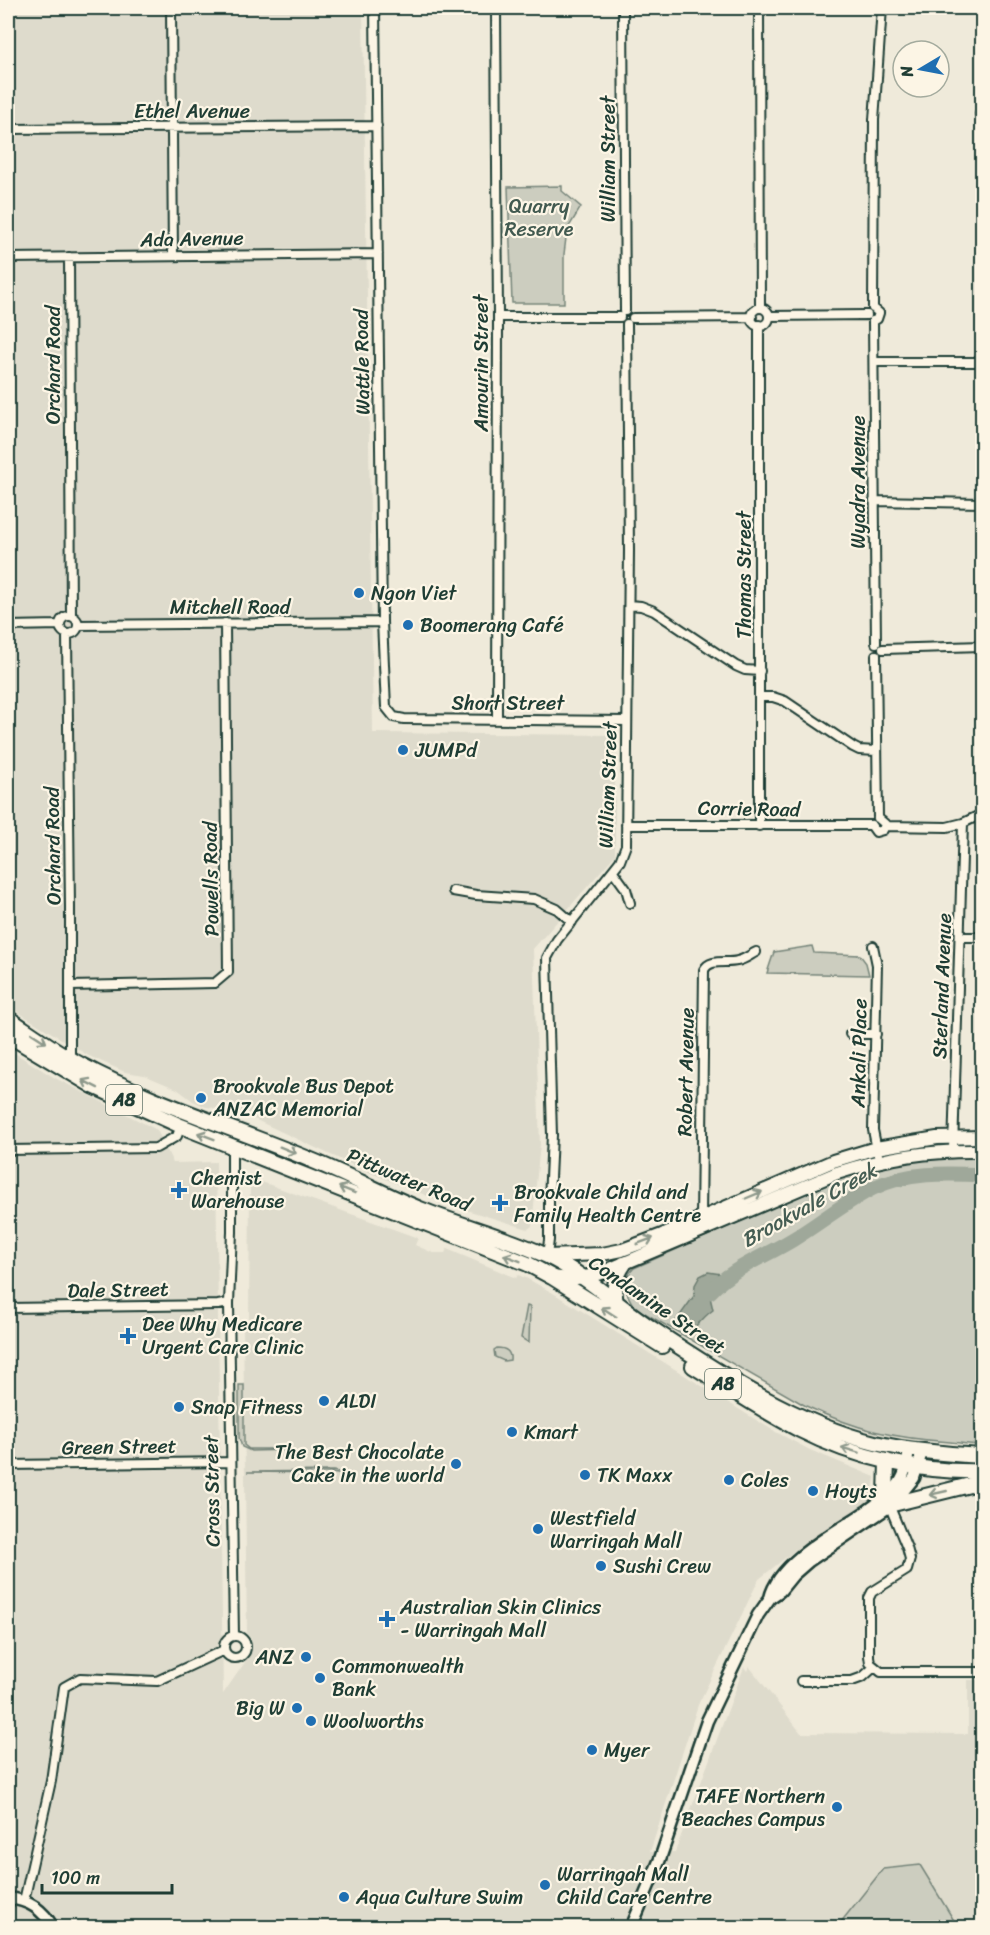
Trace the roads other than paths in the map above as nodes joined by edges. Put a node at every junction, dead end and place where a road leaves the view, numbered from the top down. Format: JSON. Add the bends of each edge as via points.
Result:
{"nodes":[{"id":1,"x":171,"y":8,"type":"edge"},
{"id":2,"x":375,"y":8,"type":"edge"},
{"id":3,"x":496,"y":8,"type":"edge"},
{"id":4,"x":623,"y":8,"type":"edge"},
{"id":5,"x":759,"y":8,"type":"edge"},
{"id":6,"x":882,"y":8,"type":"edge"},
{"id":7,"x":377,"y":126,"type":"junction"},
{"id":8,"x":172,"y":127,"type":"junction"},
{"id":9,"x":8,"y":129,"type":"edge"},
{"id":10,"x":378,"y":254,"type":"junction"},
{"id":11,"x":173,"y":255,"type":"junction"},
{"id":12,"x":8,"y":258,"type":"edge"},
{"id":13,"x":69,"y":258,"type":"junction"},
{"id":14,"x":760,"y":308,"type":"junction"},
{"id":15,"x":622,"y":314,"type":"junction"},
{"id":16,"x":871,"y":315,"type":"junction"},
{"id":17,"x":769,"y":316,"type":"junction"},
{"id":18,"x":498,"y":317,"type":"junction"},
{"id":19,"x":752,"y":317,"type":"junction"},
{"id":20,"x":630,"y":321,"type":"junction"},
{"id":21,"x":759,"y":325,"type":"junction"},
{"id":22,"x":874,"y":362,"type":"junction"},
{"id":23,"x":982,"y":362,"type":"edge"},
{"id":24,"x":874,"y":501,"type":"junction"},
{"id":25,"x":982,"y":503,"type":"edge"},
{"id":26,"x":628,"y":606,"type":"junction"},
{"id":27,"x":71,"y":616,"type":"junction"},
{"id":28,"x":382,"y":622,"type":"junction"},
{"id":29,"x":225,"y":623,"type":"junction"},
{"id":30,"x":60,"y":625,"type":"junction"},
{"id":31,"x":78,"y":625,"type":"junction"},
{"id":32,"x":8,"y":626,"type":"edge"},
{"id":33,"x":67,"y":634,"type":"junction"},
{"id":34,"x":876,"y":643,"type":"junction"},
{"id":35,"x":982,"y":646,"type":"edge"},
{"id":36,"x":884,"y":649,"type":"junction"},
{"id":37,"x":876,"y":655,"type":"junction"},
{"id":38,"x":760,"y":671,"type":"junction"},
{"id":39,"x":760,"y":697,"type":"junction"},
{"id":40,"x":391,"y":714,"type":"joint"},
{"id":41,"x":497,"y":718,"type":"junction"},
{"id":42,"x":627,"y":721,"type":"junction"},
{"id":43,"x":876,"y":751,"type":"junction"},
{"id":44,"x":982,"y":814,"type":"edge"},
{"id":45,"x":878,"y":818,"type":"junction"},
{"id":46,"x":963,"y":823,"type":"junction"},
{"id":47,"x":626,"y":825,"type":"junction"},
{"id":48,"x":871,"y":825,"type":"junction"},
{"id":49,"x":759,"y":826,"type":"junction"},
{"id":50,"x":885,"y":826,"type":"junction"},
{"id":51,"x":613,"y":871,"type":"junction"},
{"id":52,"x":453,"y":891,"type":"dead end"},
{"id":53,"x":630,"y":903,"type":"dead end"},
{"id":54,"x":572,"y":922,"type":"junction"},
{"id":55,"x":961,"y":937,"type":"junction"},
{"id":56,"x":982,"y":937,"type":"edge"},
{"id":57,"x":873,"y":946,"type":"dead end"},
{"id":58,"x":756,"y":952,"type":"dead end"},
{"id":59,"x":70,"y":986,"type":"junction"},
{"id":60,"x":8,"y":1018,"type":"edge"},
{"id":61,"x":850,"y":1034,"type":"dead end"},
{"id":62,"x":876,"y":1034,"type":"junction"},
{"id":63,"x":8,"y":1035,"type":"edge"},
{"id":64,"x":70,"y":1058,"type":"junction"},
{"id":65,"x":181,"y":1126,"type":"junction"},
{"id":66,"x":234,"y":1129,"type":"junction"},
{"id":67,"x":954,"y":1137,"type":"junction"},
{"id":68,"x":982,"y":1137,"type":"edge"},
{"id":69,"x":232,"y":1146,"type":"junction"},
{"id":70,"x":8,"y":1150,"type":"edge"},
{"id":71,"x":953,"y":1150,"type":"junction"},
{"id":72,"x":982,"y":1151,"type":"edge"},
{"id":73,"x":877,"y":1154,"type":"junction"},
{"id":74,"x":700,"y":1218,"type":"junction"},
{"id":75,"x":701,"y":1232,"type":"junction"},
{"id":76,"x":547,"y":1256,"type":"junction"},
{"id":77,"x":624,"y":1264,"type":"junction"},
{"id":78,"x":552,"y":1277,"type":"junction"},
{"id":79,"x":585,"y":1278,"type":"junction"},
{"id":80,"x":229,"y":1303,"type":"junction"},
{"id":81,"x":616,"y":1303,"type":"junction"},
{"id":82,"x":8,"y":1308,"type":"edge"},
{"id":83,"x":916,"y":1451,"type":"junction"},
{"id":84,"x":982,"y":1456,"type":"edge"},
{"id":85,"x":887,"y":1461,"type":"junction"},
{"id":86,"x":231,"y":1462,"type":"junction"},
{"id":87,"x":8,"y":1465,"type":"edge"},
{"id":88,"x":913,"y":1466,"type":"junction"},
{"id":89,"x":982,"y":1471,"type":"edge"},
{"id":90,"x":982,"y":1482,"type":"edge"},
{"id":91,"x":890,"y":1503,"type":"junction"},
{"id":92,"x":234,"y":1636,"type":"junction"},
{"id":93,"x":224,"y":1650,"type":"junction"},
{"id":94,"x":874,"y":1667,"type":"junction"},
{"id":95,"x":982,"y":1672,"type":"edge"},
{"id":96,"x":801,"y":1681,"type":"dead end"},
{"id":97,"x":8,"y":1898,"type":"edge"},
{"id":98,"x":24,"y":1901,"type":"junction"},
{"id":99,"x":53,"y":1928,"type":"edge"},
{"id":100,"x":631,"y":1928,"type":"edge"}],
"edges":[{"from":1,"to":8,"type":"street"},
{"from":2,"to":7,"type":"street","name":"Wattle Road"},
{"from":3,"to":18,"type":"street","name":"Amourin Street"},
{"from":4,"to":15,"type":"street","name":"William Street"},
{"from":5,"to":14,"type":"street"},
{"from":6,"to":16,"type":"street","name":"Wyadra Avenue","via":[[874,120]]},
{"from":7,"to":8,"type":"street","name":"Ethel Avenue"},
{"from":7,"to":10,"type":"street","name":"Wattle Road"},
{"from":8,"to":9,"type":"street","name":"Ethel Avenue"},
{"from":8,"to":11,"type":"street"},
{"from":10,"to":11,"type":"street","name":"Ada Avenue"},
{"from":10,"to":28,"type":"street","name":"Wattle Road"},
{"from":11,"to":13,"type":"street","name":"Ada Avenue"},
{"from":12,"to":13,"type":"street","name":"Ada Avenue"},
{"from":13,"to":27,"type":"street","name":"Orchard Road"},
{"from":14,"to":17,"type":"street"},
{"from":14,"to":19,"type":"street"},
{"from":15,"to":18,"type":"street"},
{"from":15,"to":20,"type":"street","via":[[622,322]]},
{"from":15,"to":20,"type":"street","via":[[631,312]]},
{"from":16,"to":17,"type":"street"},
{"from":16,"to":22,"type":"street","name":"Wyadra Avenue"},
{"from":17,"to":21,"type":"street","via":[[765,324]]},
{"from":18,"to":41,"type":"street","name":"Amourin Street"},
{"from":19,"to":20,"type":"street"},
{"from":19,"to":21,"type":"street"},
{"from":20,"to":26,"type":"street","name":"William Street"},
{"from":21,"to":38,"type":"street","name":"Thomas Street"},
{"from":22,"to":23,"type":"street"},
{"from":22,"to":24,"type":"street","name":"Wyadra Avenue"},
{"from":24,"to":25,"type":"street"},
{"from":24,"to":34,"type":"street","name":"Wyadra Avenue"},
{"from":26,"to":38,"type":"street","via":[[654,611],[736,666]]},
{"from":26,"to":42,"type":"street","name":"William Street"},
{"from":27,"to":30,"type":"street"},
{"from":27,"to":31,"type":"street"},
{"from":28,"to":29,"type":"street","name":"Mitchell Road"},
{"from":28,"to":40,"type":"street","name":"Wattle Road","via":[[384,701]]},
{"from":29,"to":31,"type":"street","name":"Mitchell Road"},
{"from":29,"to":59,"type":"street","name":"Powells Road","via":[[228,972],[215,983]]},
{"from":30,"to":32,"type":"street"},
{"from":30,"to":33,"type":"street"},
{"from":31,"to":33,"type":"street","via":[[75,632]]},
{"from":33,"to":59,"type":"street","name":"Orchard Road"},
{"from":34,"to":36,"type":"street"},
{"from":34,"to":37,"type":"street","via":[[871,650]]},
{"from":35,"to":36,"type":"street"},
{"from":36,"to":37,"type":"street"},
{"from":37,"to":43,"type":"street"},
{"from":38,"to":39,"type":"street","name":"Thomas Street"},
{"from":39,"to":43,"type":"street","via":[[785,701],[853,747]]},
{"from":39,"to":49,"type":"street","name":"Thomas Street"},
{"from":40,"to":41,"type":"street","name":"Short Street","via":[[404,719]]},
{"from":41,"to":42,"type":"street","name":"Short Street"},
{"from":42,"to":47,"type":"street","name":"William Street"},
{"from":43,"to":45,"type":"street"},
{"from":44,"to":46,"type":"street"},
{"from":45,"to":48,"type":"street"},
{"from":45,"to":50,"type":"street"},
{"from":46,"to":50,"type":"street","via":[[947,827]]},
{"from":46,"to":55,"type":"street","name":"Sterland Avenue"},
{"from":47,"to":49,"type":"street","name":"Corrie Road"},
{"from":47,"to":51,"type":"street","name":"William Street","via":[[625,850]]},
{"from":48,"to":49,"type":"street","name":"Corrie Road"},
{"from":48,"to":50,"type":"street","via":[[878,832]]},
{"from":51,"to":53,"type":"street","via":[[626,889]]},
{"from":51,"to":54,"type":"street","name":"William Street"},
{"from":52,"to":54,"type":"street","via":[[534,899]]},
{"from":54,"to":76,"type":"street","name":"William Street","via":[[549,952],[546,966],[552,1135]]},
{"from":55,"to":56,"type":"street"},
{"from":55,"to":67,"type":"street","name":"Sterland Avenue"},
{"from":57,"to":62,"type":"street","name":"Ankali Place","via":[[877,965]]},
{"from":58,"to":74,"type":"street","name":"Robert Avenue","via":[[739,961],[711,963],[704,970]]},
{"from":59,"to":64,"type":"street","name":"Orchard Road"},
{"from":60,"to":64,"type":"highway","name":"Pittwater Road","number":"A8","one_way":true},
{"from":61,"to":62,"type":"street"},
{"from":62,"to":73,"type":"street","name":"Ankali Place","via":[[873,1130]]},
{"from":65,"to":63,"type":"highway","name":"Pittwater Road","number":"A8","one_way":true,"via":[[93,1086]]},
{"from":64,"to":66,"type":"highway","name":"Pittwater Road","number":"A8","via":[[169,1105]]},
{"from":69,"to":65,"type":"highway","name":"Pittwater Road","number":"A8","one_way":true},
{"from":65,"to":70,"type":"street","via":[[177,1137],[156,1148]]},
{"from":66,"to":69,"type":"highway","name":"Cross Street"},
{"from":66,"to":76,"type":"highway","name":"Pittwater Road","number":"A8","one_way":true,"via":[[419,1208]]},
{"from":67,"to":68,"type":"main road","name":"Pittwater Road"},
{"from":67,"to":71,"type":"street","name":"Sterland Avenue"},
{"from":67,"to":73,"type":"main road","name":"Pittwater Road","via":[[918,1140]]},
{"from":78,"to":69,"type":"highway","name":"Pittwater Road","number":"A8","one_way":true},
{"from":69,"to":80,"type":"street","name":"Cross Street"},
{"from":71,"to":72,"type":"main road","name":"Pittwater Road"},
{"from":71,"to":73,"type":"main road","name":"Pittwater Road"},
{"from":74,"to":73,"type":"main road","name":"Pittwater Road","one_way":true,"via":[[833,1161]]},
{"from":73,"to":75,"type":"main road","name":"Pittwater Road"},
{"from":74,"to":75,"type":"street","name":"Robert Avenue"},
{"from":76,"to":74,"type":"main road","name":"Pittwater Road","one_way":true,"via":[[622,1250]]},
{"from":75,"to":77,"type":"main road","name":"Pittwater Road"},
{"from":76,"to":79,"type":"highway","name":"Condamine Street","number":"A8"},
{"from":77,"to":79,"type":"main road","name":"Pittwater Road"},
{"from":77,"to":81,"type":"highway","via":[[615,1280]]},
{"from":78,"to":79,"type":"main road"},
{"from":85,"to":78,"type":"highway","name":"Condamine Street","number":"A8","one_way":true,"via":[[843,1448],[784,1422]]},
{"from":79,"to":81,"type":"highway","name":"Condamine Street","number":"A8"},
{"from":80,"to":82,"type":"street","name":"Dale Street"},
{"from":80,"to":86,"type":"street","name":"Cross Street"},
{"from":81,"to":83,"type":"highway","name":"Condamine Street","number":"A8","via":[[699,1359],[790,1412],[857,1437]]},
{"from":83,"to":84,"type":"highway","name":"Condamine Street","number":"A8"},
{"from":83,"to":88,"type":"street"},
{"from":85,"to":88,"type":"highway","name":"Condamine Street","number":"A8"},
{"from":85,"to":91,"type":"highway"},
{"from":86,"to":87,"type":"street","name":"Green Street"},
{"from":86,"to":92,"type":"street","name":"Cross Street"},
{"from":88,"to":89,"type":"highway","name":"Condamine Street","number":"A8"},
{"from":88,"to":91,"type":"street","via":[[906,1490]]},
{"from":90,"to":91,"type":"highway","one_way":true},
{"from":91,"to":94,"type":"street","via":[[910,1559],[907,1570],[872,1592],[869,1598],[869,1656]]},
{"from":91,"to":100,"type":"street","via":[[805,1554],[773,1586],[707,1721],[664,1849]]},
{"from":92,"to":93,"type":"street","via":[[226,1641]]},
{"from":92,"to":93,"type":"street","via":[[245,1642],[244,1653],[233,1658]]},
{"from":93,"to":98,"type":"street","via":[[157,1681],[80,1678],[64,1687],[51,1781]]},
{"from":94,"to":95,"type":"street","via":[[881,1672]]},
{"from":94,"to":96,"type":"street","via":[[852,1681]]},
{"from":97,"to":98,"type":"street"},
{"from":98,"to":99,"type":"street","via":[[39,1909]]}]}
